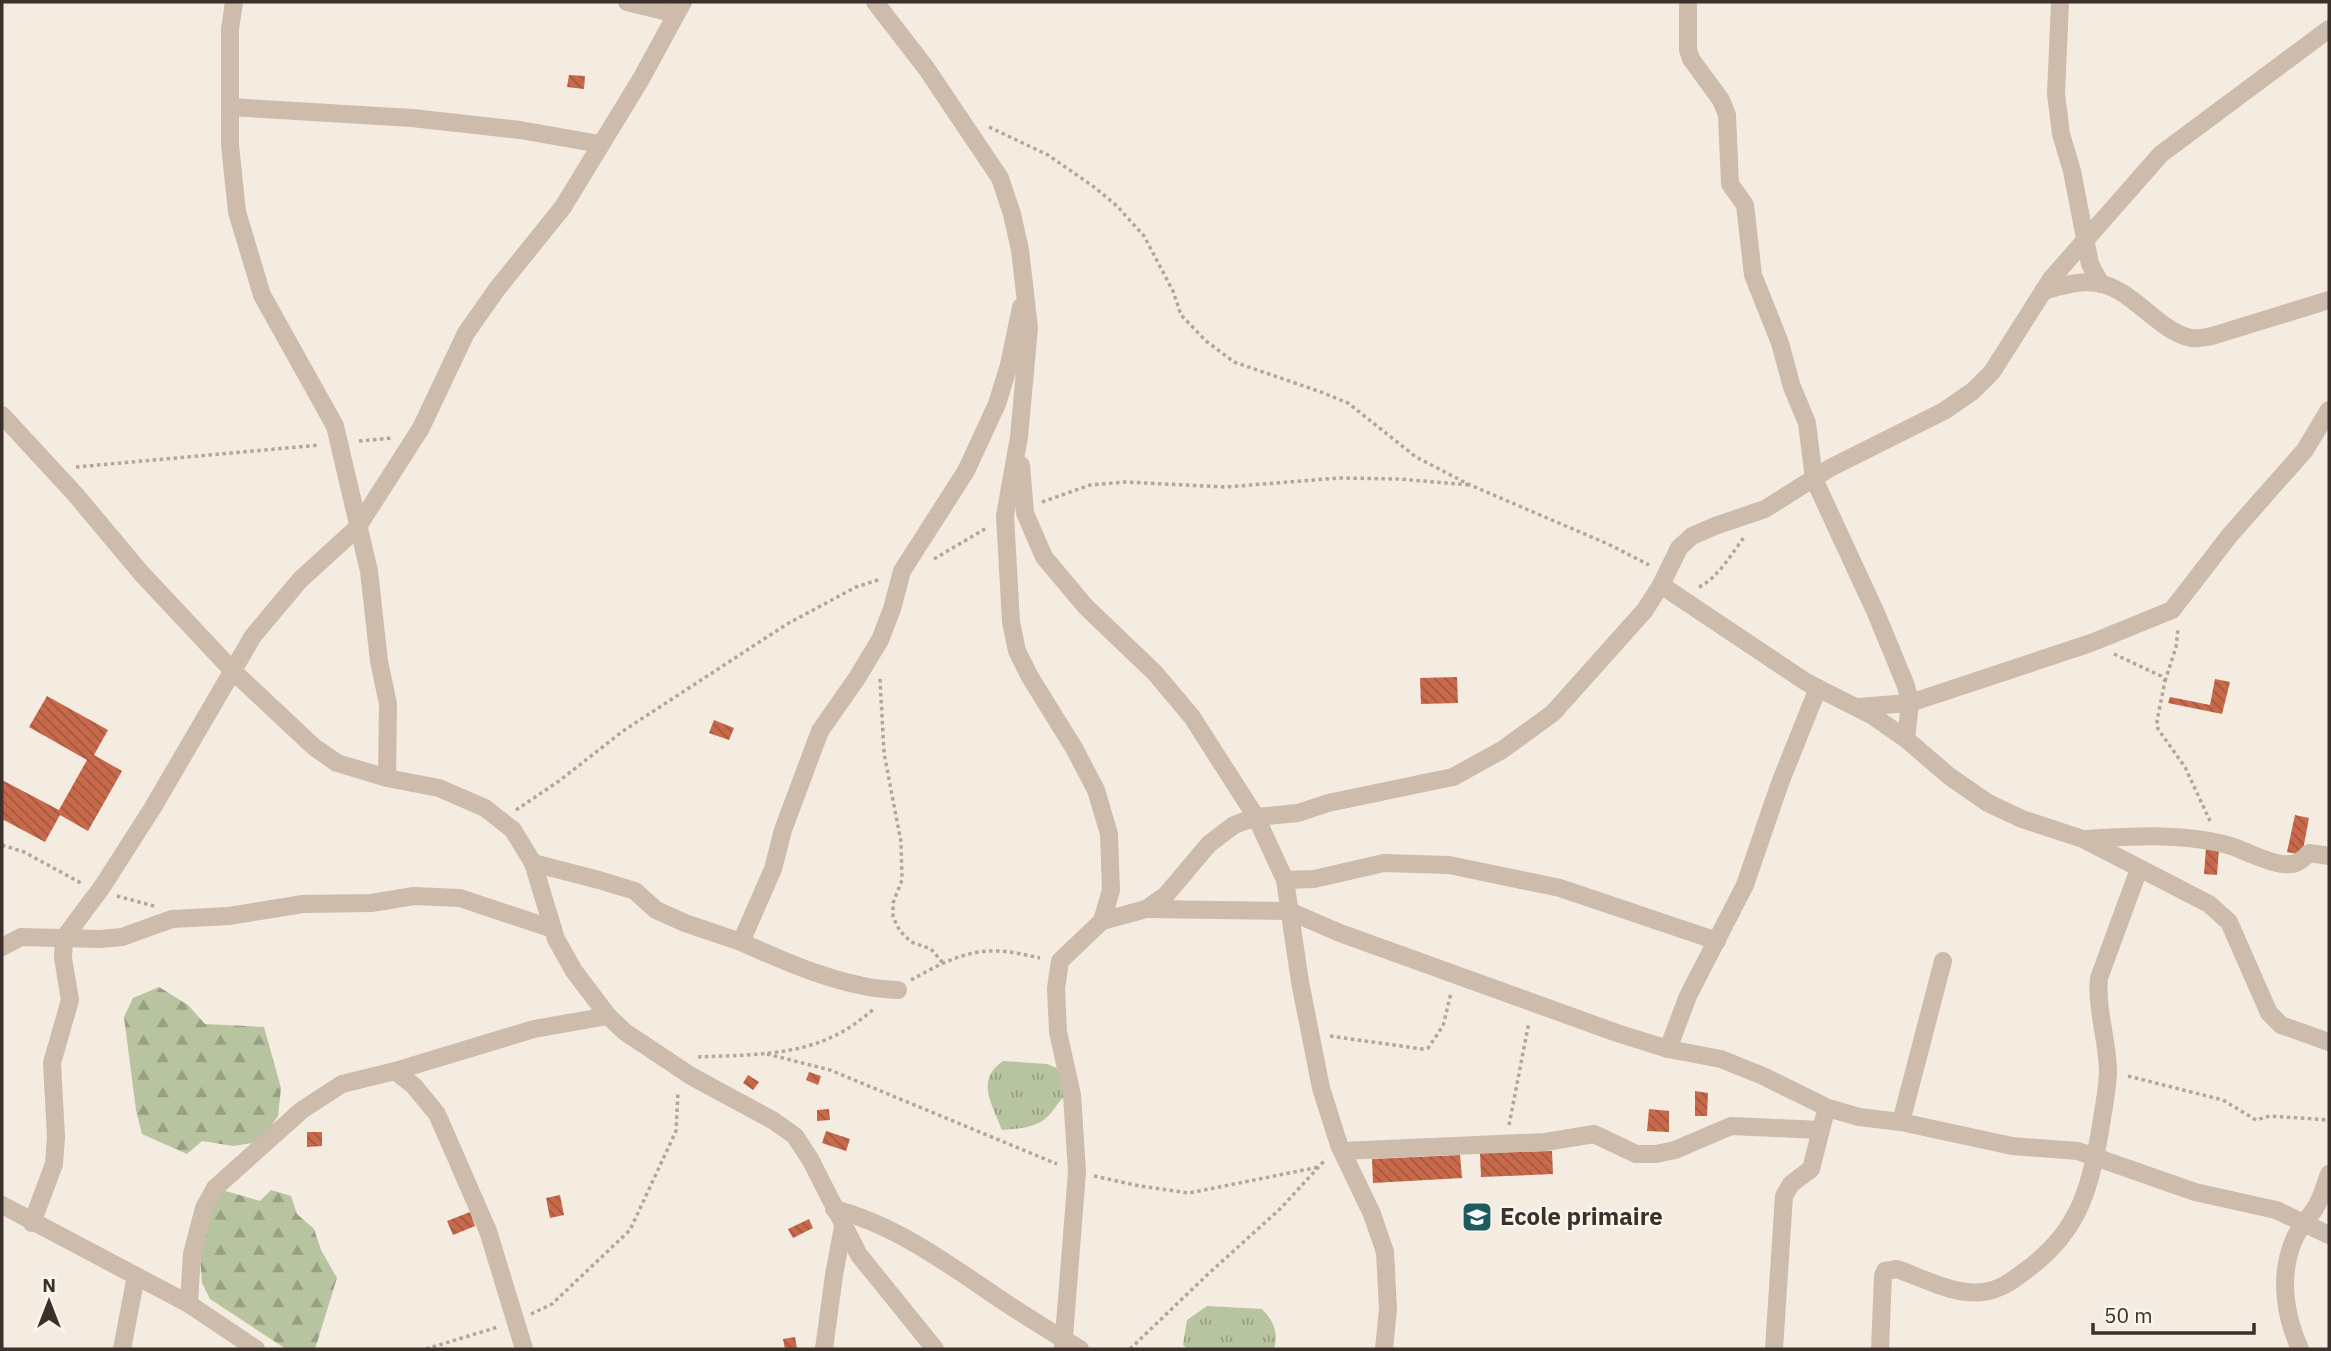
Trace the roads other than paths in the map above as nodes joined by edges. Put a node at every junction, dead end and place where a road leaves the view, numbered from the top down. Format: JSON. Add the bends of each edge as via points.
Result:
{"nodes":[{"id":1,"x":234,"y":2,"type":"edge"},
{"id":2,"x":627,"y":2,"type":"edge"},
{"id":3,"x":876,"y":2,"type":"edge"},
{"id":4,"x":1688,"y":2,"type":"edge"},
{"id":5,"x":2060,"y":2,"type":"edge"},
{"id":6,"x":680,"y":8,"type":"edge"},
{"id":7,"x":2329,"y":29,"type":"edge"},
{"id":8,"x":230,"y":107,"type":"junction"},
{"id":9,"x":600,"y":144,"type":"junction"},
{"id":10,"x":2084,"y":241,"type":"junction"},
{"id":11,"x":2101,"y":284,"type":"junction"},
{"id":12,"x":1025,"y":291,"type":"junction"},
{"id":13,"x":2043,"y":291,"type":"junction"},
{"id":14,"x":2329,"y":300,"type":"edge"},
{"id":15,"x":2329,"y":411,"type":"edge"},
{"id":16,"x":2,"y":415,"type":"edge"},
{"id":17,"x":1019,"y":437,"type":"junction"},
{"id":18,"x":1814,"y":479,"type":"junction"},
{"id":19,"x":357,"y":528,"type":"junction"},
{"id":20,"x":1664,"y":581,"type":"junction"},
{"id":21,"x":233,"y":671,"type":"junction"},
{"id":22,"x":1818,"y":688,"type":"junction"},
{"id":23,"x":1910,"y":703,"type":"junction"},
{"id":24,"x":1854,"y":708,"type":"junction"},
{"id":25,"x":1906,"y":739,"type":"junction"},
{"id":26,"x":387,"y":778,"type":"junction"},
{"id":27,"x":1256,"y":817,"type":"junction"},
{"id":28,"x":2083,"y":839,"type":"junction"},
{"id":29,"x":2329,"y":856,"type":"edge"},
{"id":30,"x":533,"y":863,"type":"junction"},
{"id":31,"x":2139,"y":869,"type":"junction"},
{"id":32,"x":1285,"y":880,"type":"junction"},
{"id":33,"x":1146,"y":909,"type":"junction"},
{"id":34,"x":1289,"y":911,"type":"junction"},
{"id":35,"x":1102,"y":921,"type":"junction"},
{"id":36,"x":553,"y":929,"type":"junction"},
{"id":37,"x":64,"y":938,"type":"junction"},
{"id":38,"x":1717,"y":941,"type":"junction"},
{"id":39,"x":741,"y":942,"type":"junction"},
{"id":40,"x":2,"y":947,"type":"edge"},
{"id":41,"x":1943,"y":961,"type":"dead end"},
{"id":42,"x":898,"y":990,"type":"road end"},
{"id":43,"x":608,"y":1016,"type":"junction"},
{"id":44,"x":2329,"y":1042,"type":"edge"},
{"id":45,"x":1668,"y":1049,"type":"junction"},
{"id":46,"x":395,"y":1071,"type":"junction"},
{"id":47,"x":1828,"y":1108,"type":"junction"},
{"id":48,"x":1901,"y":1122,"type":"junction"},
{"id":49,"x":1821,"y":1130,"type":"junction"},
{"id":50,"x":1340,"y":1148,"type":"junction"},
{"id":51,"x":2095,"y":1157,"type":"junction"},
{"id":52,"x":2329,"y":1174,"type":"edge"},
{"id":53,"x":2,"y":1205,"type":"edge"},
{"id":54,"x":834,"y":1209,"type":"junction"},
{"id":55,"x":32,"y":1223,"type":"junction"},
{"id":56,"x":2303,"y":1223,"type":"junction"},
{"id":57,"x":844,"y":1227,"type":"junction"},
{"id":58,"x":2329,"y":1235,"type":"edge"},
{"id":59,"x":136,"y":1276,"type":"junction"},
{"id":60,"x":189,"y":1304,"type":"junction"},
{"id":61,"x":1063,"y":1344,"type":"edge"},
{"id":62,"x":122,"y":1349,"type":"edge"},
{"id":63,"x":256,"y":1349,"type":"edge"},
{"id":64,"x":524,"y":1349,"type":"edge"},
{"id":65,"x":824,"y":1349,"type":"edge"},
{"id":66,"x":936,"y":1349,"type":"edge"},
{"id":67,"x":1080,"y":1349,"type":"edge"},
{"id":68,"x":1384,"y":1349,"type":"edge"},
{"id":69,"x":1774,"y":1349,"type":"edge"},
{"id":70,"x":1880,"y":1349,"type":"edge"},
{"id":71,"x":2300,"y":1349,"type":"edge"}],
"edges":[{"from":1,"to":8,"type":"street"},
{"from":2,"to":6,"type":"street"},
{"from":3,"to":12,"type":"street","via":[[1000,178],[1020,250]]},
{"from":4,"to":18,"type":"street","via":[[1688,50],[1727,114],[1730,184],[1745,205],[1754,275],[1807,423]]},
{"from":5,"to":10,"type":"street","via":[[2056,94]]},
{"from":6,"to":9,"type":"street"},
{"from":7,"to":10,"type":"street","via":[[2161,154]]},
{"from":8,"to":9,"type":"street","via":[[426,119]]},
{"from":8,"to":19,"type":"street","via":[[237,212],[262,295],[335,426]]},
{"from":9,"to":19,"type":"street","via":[[563,206],[466,333],[416,437]]},
{"from":10,"to":11,"type":"street"},
{"from":10,"to":13,"type":"street"},
{"from":11,"to":13,"type":"street","via":[[2078,282]]},
{"from":11,"to":14,"type":"street","via":[[2193,339]]},
{"from":12,"to":17,"type":"street","via":[[1029,328]]},
{"from":12,"to":39,"type":"street","via":[[997,404],[966,471],[902,571],[880,640],[820,731],[773,869]]},
{"from":13,"to":18,"type":"street","via":[[1992,372],[1973,391]]},
{"from":15,"to":23,"type":"street","via":[[2305,450],[2172,610],[2091,643]]},
{"from":16,"to":21,"type":"street"},
{"from":17,"to":27,"type":"street","via":[[1024,508],[1044,557],[1192,717]]},
{"from":17,"to":35,"type":"street","via":[[1005,516],[1012,622],[1017,651],[1096,790],[1109,834],[1111,890]]},
{"from":18,"to":20,"type":"street","via":[[1765,509],[1692,536],[1679,548]]},
{"from":18,"to":23,"type":"street","via":[[1876,613]]},
{"from":19,"to":21,"type":"street","via":[[299,580],[253,636]]},
{"from":19,"to":26,"type":"street","via":[[369,571],[388,704]]},
{"from":20,"to":22,"type":"street"},
{"from":20,"to":27,"type":"street","via":[[1645,610],[1553,713],[1471,769],[1298,813]]},
{"from":21,"to":26,"type":"street","via":[[314,747],[337,762]]},
{"from":21,"to":37,"type":"street","via":[[152,809]]},
{"from":22,"to":24,"type":"street"},
{"from":22,"to":38,"type":"street","via":[[1745,885]]},
{"from":23,"to":24,"type":"street"},
{"from":23,"to":25,"type":"street"},
{"from":24,"to":25,"type":"street"},
{"from":25,"to":28,"type":"street","via":[[1989,803]]},
{"from":26,"to":30,"type":"street","via":[[439,788],[485,808],[513,830]]},
{"from":27,"to":32,"type":"street"},
{"from":27,"to":33,"type":"street","via":[[1234,825],[1209,844],[1166,895]]},
{"from":28,"to":29,"type":"street","via":[[2174,836],[2228,845],[2286,863],[2296,863],[2309,853]]},
{"from":28,"to":31,"type":"street"},
{"from":30,"to":36,"type":"street"},
{"from":30,"to":39,"type":"street","via":[[635,891],[656,910]]},
{"from":31,"to":44,"type":"street","via":[[2209,904],[2229,922],[2269,1013],[2281,1025]]},
{"from":31,"to":51,"type":"street","via":[[2099,978],[2108,1071]]},
{"from":32,"to":34,"type":"street"},
{"from":32,"to":38,"type":"street","via":[[1314,879],[1384,863],[1449,865],[1560,888]]},
{"from":33,"to":34,"type":"street"},
{"from":33,"to":35,"type":"street"},
{"from":34,"to":45,"type":"street"},
{"from":34,"to":50,"type":"street","via":[[1321,1088]]},
{"from":35,"to":61,"type":"street","via":[[1060,961],[1056,988],[1058,1032],[1072,1095],[1077,1172]]},
{"from":36,"to":37,"type":"street","via":[[460,898],[414,896],[172,919],[122,937]]},
{"from":36,"to":43,"type":"street","via":[[574,971]]},
{"from":37,"to":40,"type":"street","via":[[21,937]]},
{"from":37,"to":55,"type":"street","via":[[70,1000],[52,1063],[57,1137],[54,1164]]},
{"from":38,"to":45,"type":"street","via":[[1688,996]]},
{"from":39,"to":42,"type":"street","via":[[799,968]]},
{"from":41,"to":48,"type":"street"},
{"from":43,"to":46,"type":"street","via":[[534,1029]]},
{"from":43,"to":54,"type":"street","via":[[682,1070],[795,1136]]},
{"from":45,"to":47,"type":"street","via":[[1721,1059]]},
{"from":46,"to":60,"type":"street","via":[[342,1084],[302,1110],[215,1188],[204,1208],[192,1254]]},
{"from":46,"to":64,"type":"street","via":[[437,1114],[488,1231]]},
{"from":47,"to":48,"type":"street"},
{"from":47,"to":49,"type":"street"},
{"from":48,"to":51,"type":"street","via":[[1999,1144],[2050,1147]]},
{"from":49,"to":50,"type":"street","via":[[1731,1126],[1656,1154],[1636,1154],[1594,1134],[1545,1142]]},
{"from":49,"to":69,"type":"street","via":[[1811,1169],[1791,1184],[1784,1196]]},
{"from":50,"to":68,"type":"street","via":[[1385,1252],[1388,1309]]},
{"from":51,"to":56,"type":"street","via":[[2195,1192],[2276,1210]]},
{"from":51,"to":70,"type":"street","via":[[2080,1210],[2060,1241],[2001,1288],[1961,1292],[1897,1269],[1885,1271]]},
{"from":52,"to":56,"type":"street","via":[[2316,1208]]},
{"from":53,"to":55,"type":"street"},
{"from":54,"to":57,"type":"street"},
{"from":54,"to":61,"type":"street","via":[[922,1246]]},
{"from":55,"to":59,"type":"street"},
{"from":56,"to":58,"type":"street"},
{"from":56,"to":71,"type":"street","via":[[2292,1243],[2285,1291],[2291,1330]]},
{"from":57,"to":65,"type":"street"},
{"from":57,"to":66,"type":"street","via":[[859,1255]]},
{"from":59,"to":60,"type":"street"},
{"from":59,"to":62,"type":"street"},
{"from":60,"to":63,"type":"street"},
{"from":61,"to":67,"type":"street"}]}
